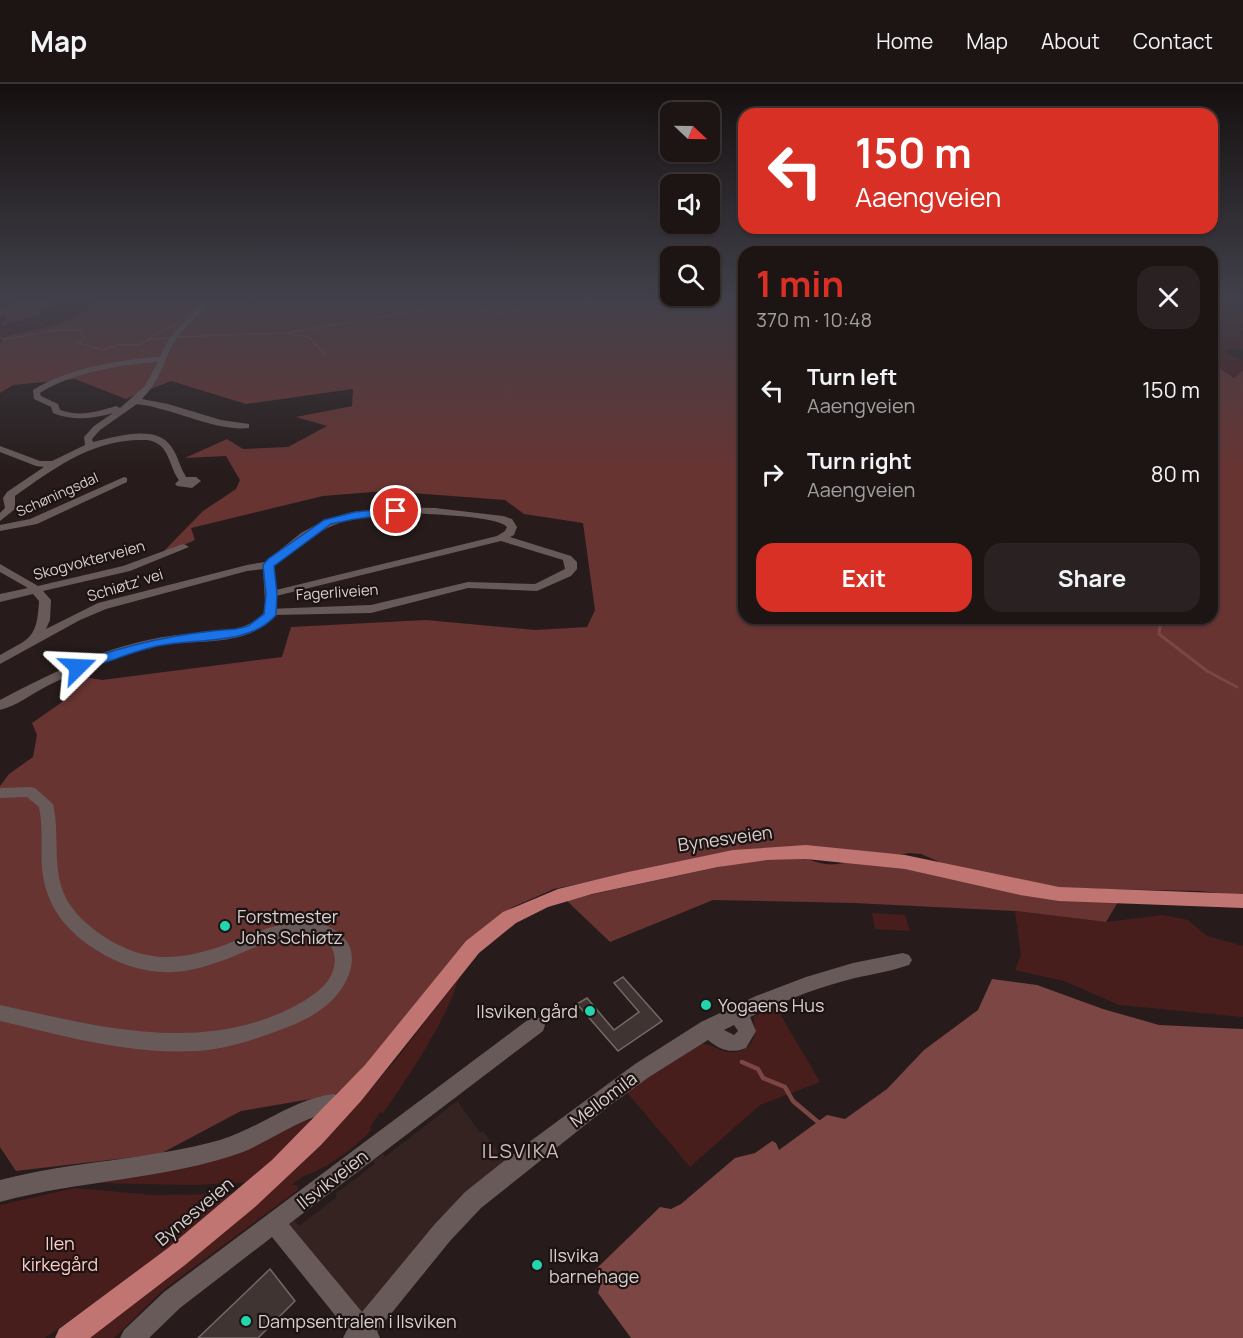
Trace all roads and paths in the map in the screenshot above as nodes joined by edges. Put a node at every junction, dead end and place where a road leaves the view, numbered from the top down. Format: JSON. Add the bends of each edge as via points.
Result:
{"nodes":[{"id":1,"x":163,"y":356,"type":"edge"},
{"id":2,"x":163,"y":359,"type":"junction"},
{"id":3,"x":137,"y":400,"type":"junction"},
{"id":4,"x":246,"y":426,"type":"dead end"},
{"id":5,"x":90,"y":446,"type":"junction"},
{"id":6,"x":0,"y":449,"type":"edge"},
{"id":7,"x":54,"y":464,"type":"junction"},
{"id":8,"x":124,"y":480,"type":"dead end"},
{"id":9,"x":184,"y":480,"type":"dead end"},
{"id":10,"x":0,"y":518,"type":"edge"},
{"id":11,"x":0,"y":528,"type":"edge"},
{"id":12,"x":501,"y":538,"type":"junction"},
{"id":13,"x":184,"y":547,"type":"dead end"},
{"id":14,"x":268,"y":565,"type":"junction"},
{"id":15,"x":0,"y":567,"type":"edge"},
{"id":16,"x":37,"y":589,"type":"junction"},
{"id":17,"x":272,"y":594,"type":"junction"},
{"id":18,"x":0,"y":598,"type":"edge"},
{"id":19,"x":270,"y":612,"type":"junction"},
{"id":20,"x":34,"y":640,"type":"junction"},
{"id":21,"x":0,"y":660,"type":"edge"},
{"id":22,"x":0,"y":706,"type":"edge"},
{"id":23,"x":0,"y":793,"type":"edge"},
{"id":24,"x":1243,"y":901,"type":"edge"},
{"id":25,"x":903,"y":960,"type":"dead end"},
{"id":26,"x":738,"y":1012,"type":"junction"},
{"id":27,"x":0,"y":1013,"type":"edge"},
{"id":28,"x":536,"y":1025,"type":"dead end"},
{"id":29,"x":708,"y":1028,"type":"junction"},
{"id":30,"x":340,"y":1108,"type":"junction"},
{"id":31,"x":0,"y":1191,"type":"edge"},
{"id":32,"x":274,"y":1223,"type":"junction"},
{"id":33,"x":362,"y":1335,"type":"edge"},
{"id":34,"x":68,"y":1338,"type":"edge"},
{"id":35,"x":132,"y":1338,"type":"edge"}],
"edges":[{"from":1,"to":2,"type":"street"},
{"from":2,"to":3,"type":"street","via":[[152,383]]},
{"from":2,"to":3,"type":"street","via":[[127,363],[62,379],[36,392],[58,413],[77,416],[108,412]]},
{"from":3,"to":4,"type":"street"},
{"from":3,"to":5,"type":"street","via":[[93,431],[87,439]]},
{"from":5,"to":7,"type":"street"},
{"from":5,"to":9,"type":"street","via":[[126,438],[158,440],[165,443]]},
{"from":6,"to":7,"type":"street","via":[[39,464]]},
{"from":7,"to":10,"type":"street","via":[[11,494],[9,511]]},
{"from":8,"to":11,"type":"street","name":"Schøningsdal","via":[[33,522]]},
{"from":12,"to":14,"type":"street","via":[[512,527],[504,519],[417,511],[378,512],[322,525]]},
{"from":12,"to":17,"type":"street"},
{"from":12,"to":19,"type":"street","name":"Fagerliveien","via":[[567,558],[572,569],[537,588],[468,585],[371,609]]},
{"from":13,"to":16,"type":"street","name":"Skogvokterveien","via":[[126,569]]},
{"from":14,"to":17,"type":"street"},
{"from":14,"to":20,"type":"street","name":"Schiøtz' vei","via":[[110,603]]},
{"from":15,"to":16,"type":"street"},
{"from":16,"to":18,"type":"street","name":"Skogvokterveien"},
{"from":16,"to":20,"type":"street","via":[[45,600],[46,610]]},
{"from":17,"to":19,"type":"street"},
{"from":19,"to":22,"type":"street","via":[[262,623],[243,632],[174,639],[113,654],[55,677]]},
{"from":20,"to":21,"type":"street","name":"Schiøtz' vei"},
{"from":23,"to":27,"type":"street","via":[[30,792],[46,804],[48,858],[56,896],[79,927],[116,952],[155,964],[180,963],[209,958],[302,928],[332,936],[344,956],[338,979],[325,997],[313,1005],[251,1033],[213,1040],[186,1044],[141,1042]]},
{"from":24,"to":30,"type":"main road","name":"Bynesveien","via":[[1061,894],[875,858],[778,853],[714,861],[569,892],[528,907],[476,944],[380,1065]]},
{"from":25,"to":26,"type":"street","name":"Mellomila","via":[[836,975]]},
{"from":26,"to":29,"type":"street","name":"Mellomila"},
{"from":26,"to":29,"type":"street","via":[[747,1031],[738,1043],[723,1041]]},
{"from":28,"to":32,"type":"street","name":"Ilsvikveien"},
{"from":29,"to":33,"type":"street","name":"Mellomila","via":[[618,1086],[474,1200],[451,1223]]},
{"from":30,"to":31,"type":"street","via":[[334,1104],[308,1107],[251,1139],[187,1157],[49,1179]]},
{"from":30,"to":34,"type":"main road","name":"Bynesveien","via":[[199,1238]]},
{"from":32,"to":33,"type":"street","name":"Mellomila"},
{"from":32,"to":35,"type":"street","name":"Ilsvikveien","via":[[172,1300]]}]}
